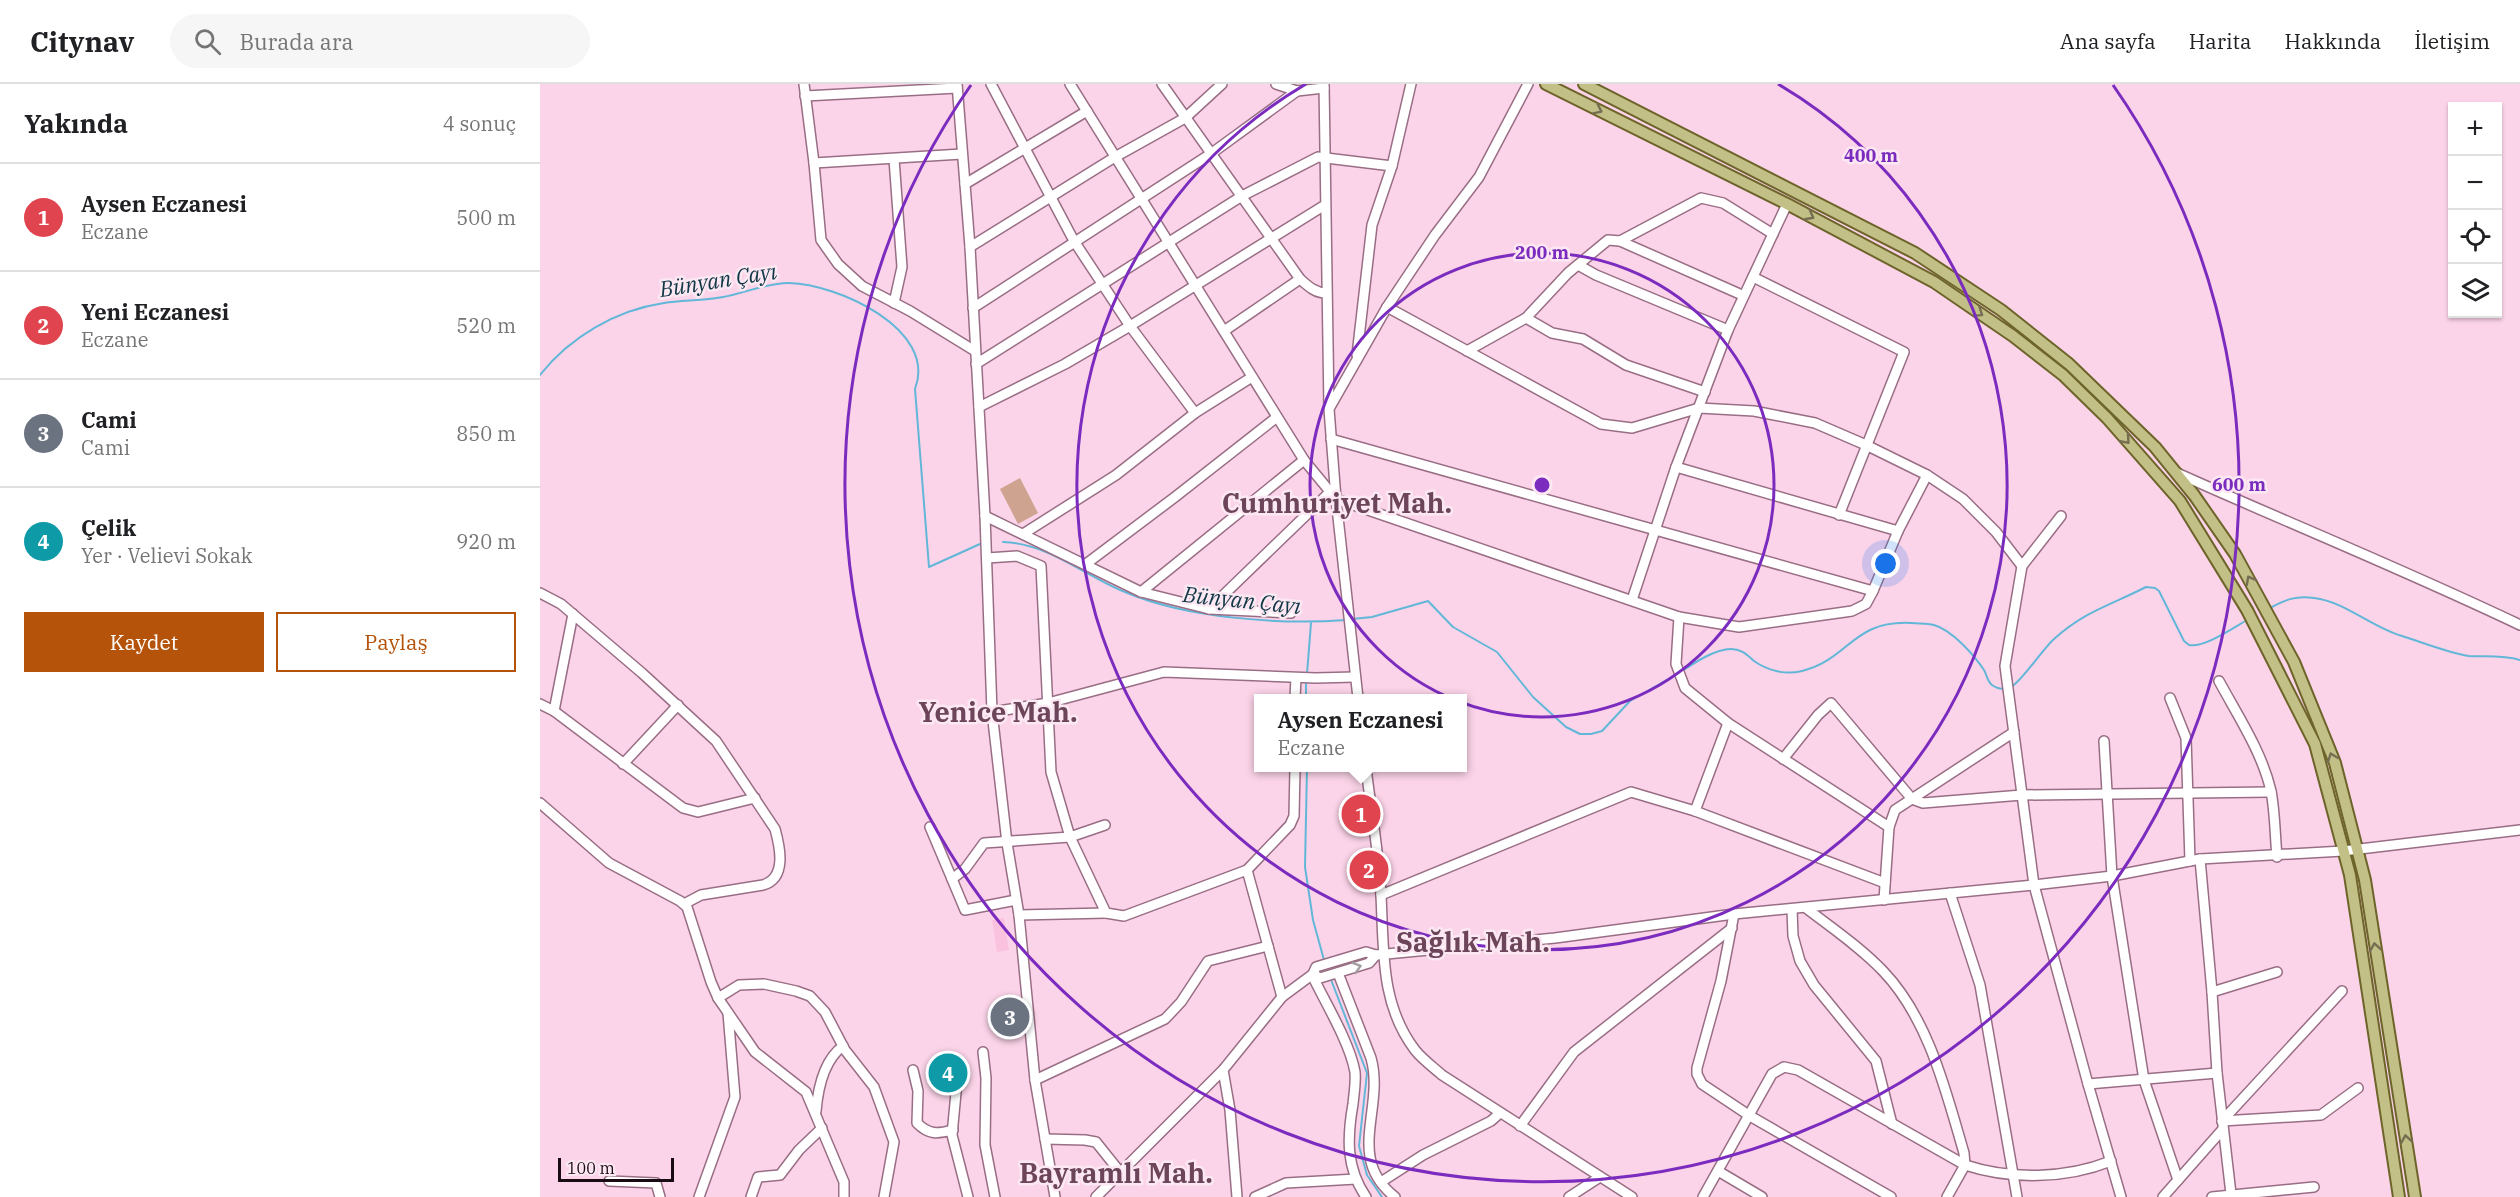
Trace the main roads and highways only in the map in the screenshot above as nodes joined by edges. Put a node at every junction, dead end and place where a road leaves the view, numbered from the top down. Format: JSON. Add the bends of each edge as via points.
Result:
{"nodes":[{"id":1,"x":1545,"y":84,"type":"edge"},
{"id":2,"x":1584,"y":84,"type":"edge"},
{"id":3,"x":2399,"y":1197,"type":"edge"},
{"id":4,"x":2415,"y":1197,"type":"edge"}],
"edges":[{"from":1,"to":3,"type":"main road","one_way":true,"via":[[1934,282],[2063,375],[2180,501],[2247,610],[2315,744],[2350,875]]},
{"from":4,"to":2,"type":"main road","one_way":true,"via":[[2359,848],[2335,763],[2294,662],[2235,554],[2176,473],[2155,447],[2069,363],[2001,310],[1915,253]]}]}
